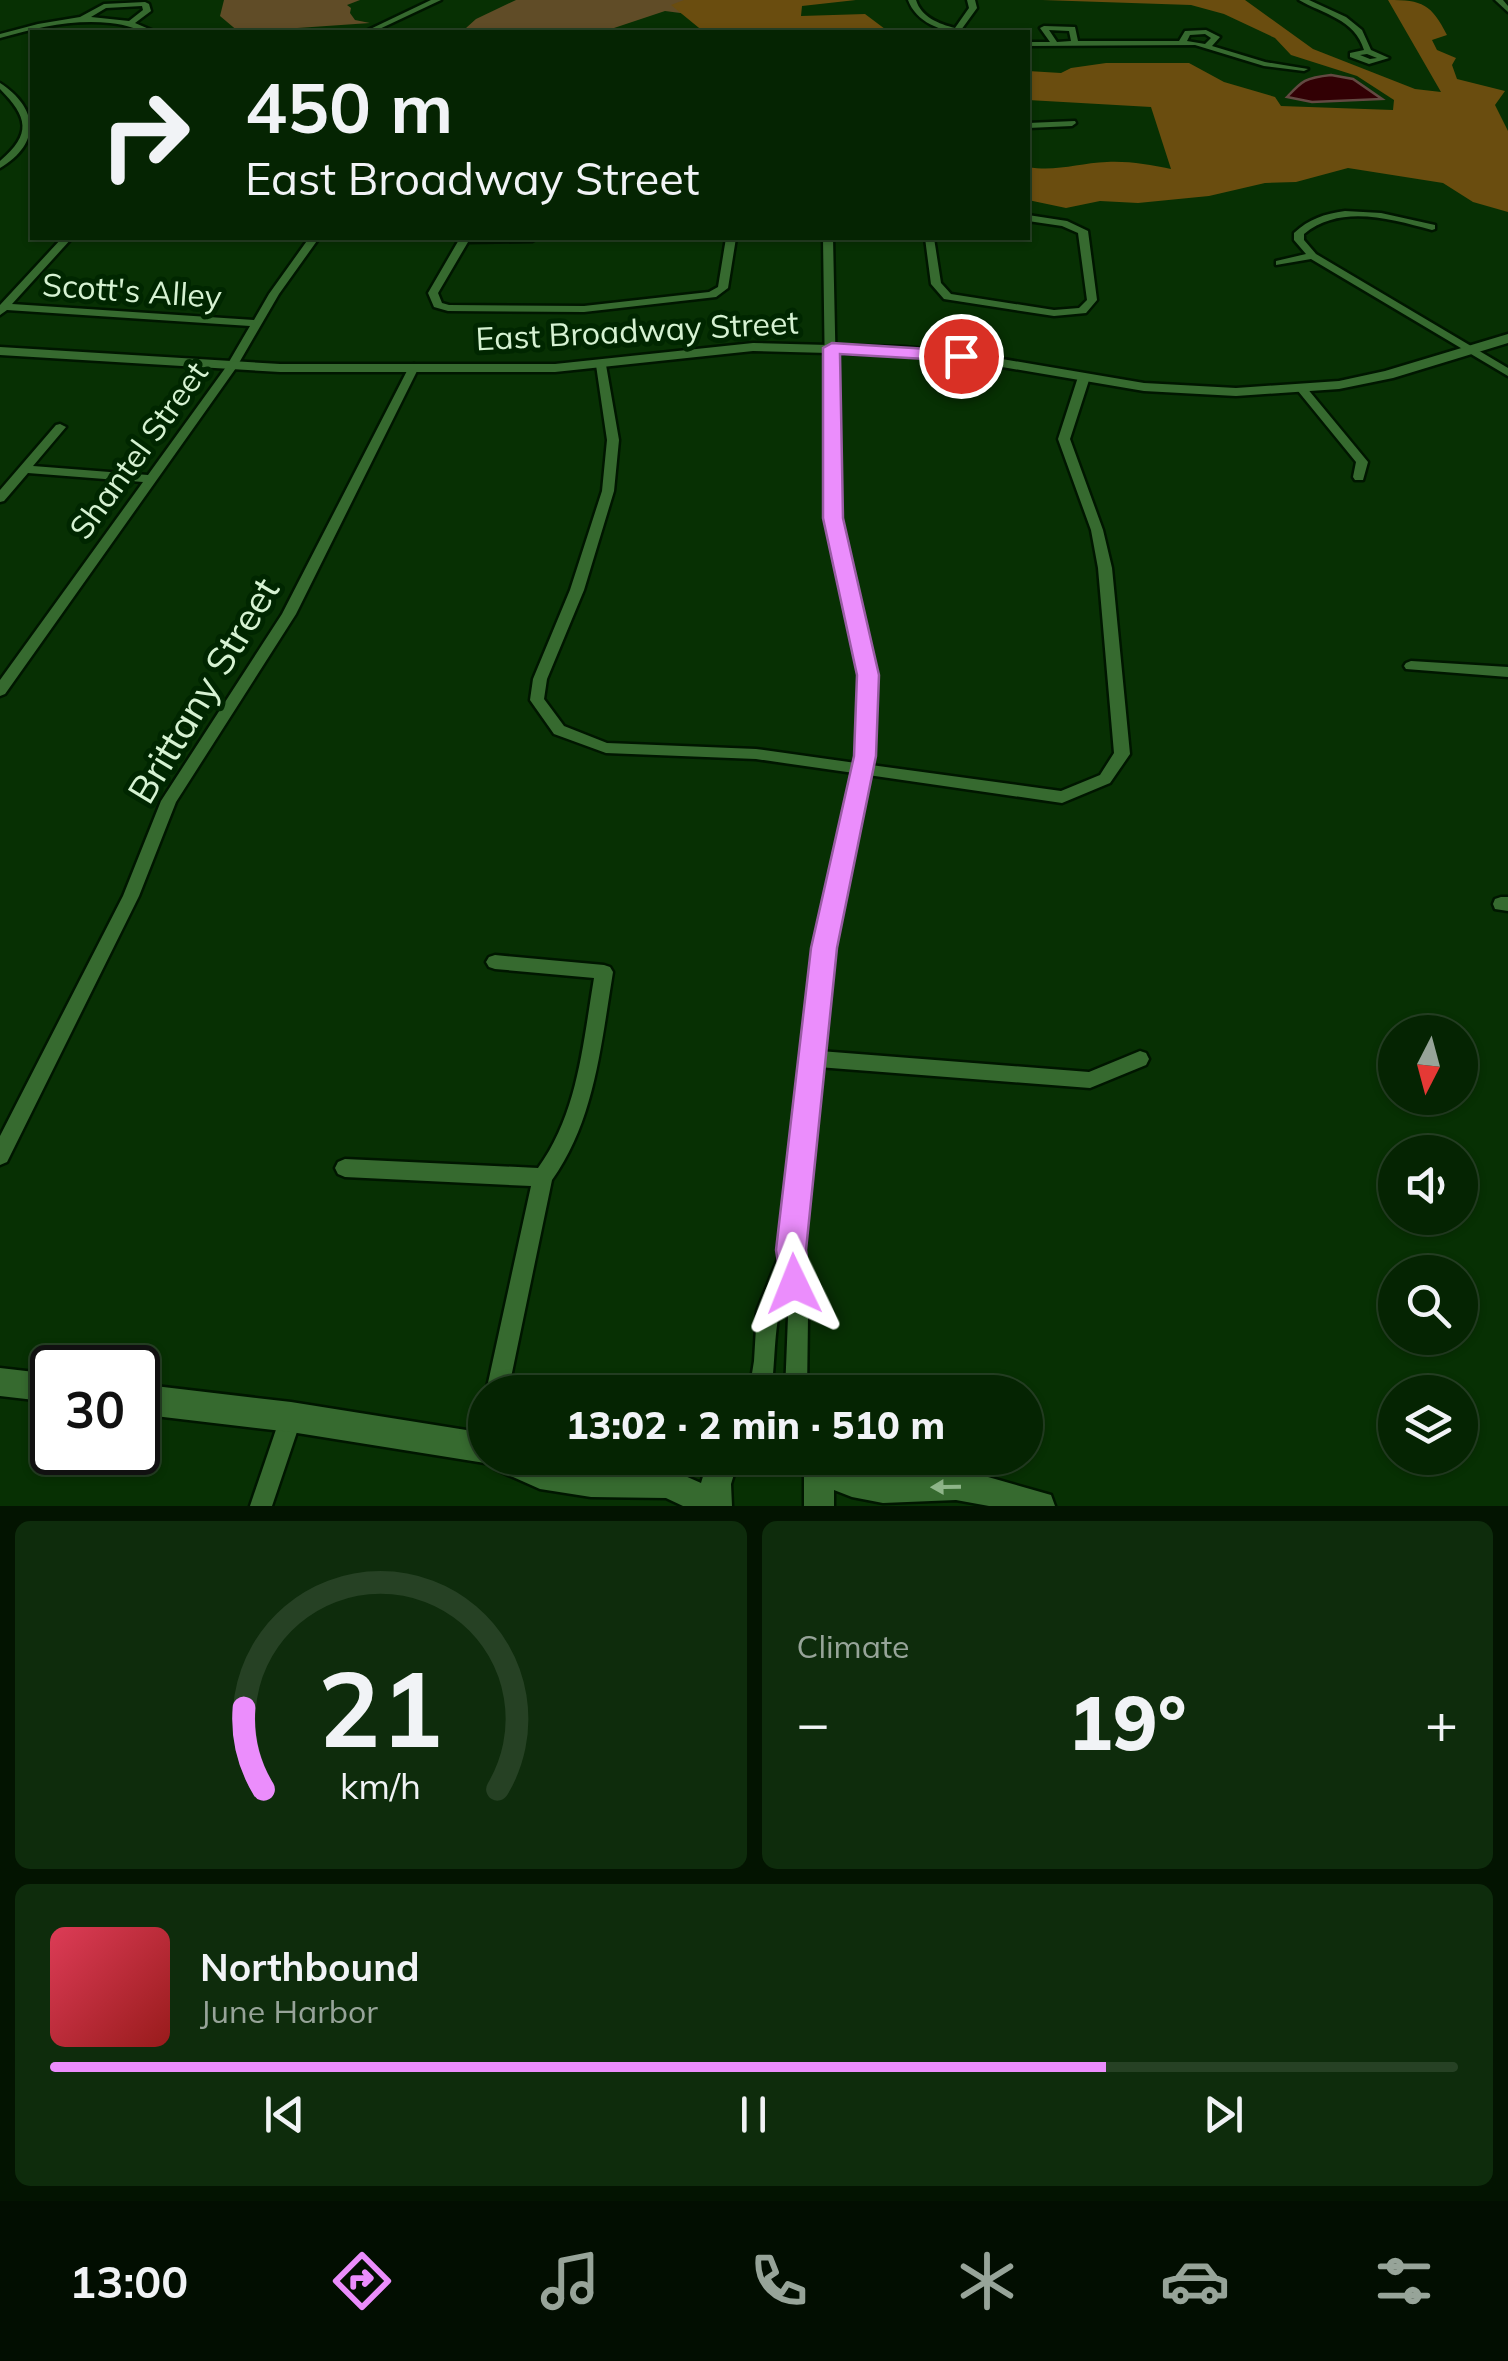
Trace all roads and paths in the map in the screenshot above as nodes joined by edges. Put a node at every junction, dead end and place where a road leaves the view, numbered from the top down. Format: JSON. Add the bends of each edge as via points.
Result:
{"nodes":[{"id":1,"x":156,"y":0,"type":"edge"},
{"id":2,"x":437,"y":0,"type":"edge"},
{"id":3,"x":912,"y":0,"type":"edge"},
{"id":4,"x":971,"y":0,"type":"edge"},
{"id":5,"x":1302,"y":0,"type":"edge"},
{"id":6,"x":1499,"y":0,"type":"edge"},
{"id":7,"x":145,"y":4,"type":"junction"},
{"id":8,"x":1508,"y":10,"type":"edge"},
{"id":9,"x":83,"y":18,"type":"junction"},
{"id":10,"x":132,"y":22,"type":"junction"},
{"id":11,"x":149,"y":30,"type":"edge"},
{"id":12,"x":372,"y":30,"type":"edge"},
{"id":13,"x":951,"y":30,"type":"edge"},
{"id":14,"x":959,"y":30,"type":"edge"},
{"id":15,"x":0,"y":36,"type":"edge"},
{"id":16,"x":1030,"y":44,"type":"edge"},
{"id":17,"x":1056,"y":44,"type":"junction"},
{"id":18,"x":1074,"y":44,"type":"junction"},
{"id":19,"x":1368,"y":52,"type":"dead end"},
{"id":20,"x":1304,"y":69,"type":"dead end"},
{"id":21,"x":0,"y":85,"type":"edge"},
{"id":22,"x":26,"y":93,"type":"dead end"},
{"id":23,"x":12,"y":96,"type":"junction"},
{"id":24,"x":1072,"y":122,"type":"dead end"},
{"id":25,"x":1030,"y":126,"type":"edge"},
{"id":26,"x":0,"y":165,"type":"edge"},
{"id":27,"x":1030,"y":218,"type":"edge"},
{"id":28,"x":1432,"y":228,"type":"dead end"},
{"id":29,"x":65,"y":240,"type":"edge"},
{"id":30,"x":313,"y":240,"type":"edge"},
{"id":31,"x":464,"y":240,"type":"edge"},
{"id":32,"x":731,"y":240,"type":"edge"},
{"id":33,"x":828,"y":240,"type":"edge"},
{"id":34,"x":929,"y":240,"type":"edge"},
{"id":35,"x":1314,"y":256,"type":"junction"},
{"id":36,"x":1279,"y":262,"type":"dead end"},
{"id":37,"x":2,"y":310,"type":"edge"},
{"id":38,"x":258,"y":323,"type":"junction"},
{"id":39,"x":1508,"y":338,"type":"edge"},
{"id":40,"x":832,"y":348,"type":"junction"},
{"id":41,"x":1470,"y":350,"type":"junction"},
{"id":42,"x":0,"y":352,"type":"edge"},
{"id":43,"x":602,"y":365,"type":"junction"},
{"id":44,"x":231,"y":368,"type":"junction"},
{"id":45,"x":414,"y":368,"type":"junction"},
{"id":46,"x":1508,"y":373,"type":"edge"},
{"id":47,"x":1084,"y":378,"type":"junction"},
{"id":48,"x":1302,"y":390,"type":"junction"},
{"id":49,"x":60,"y":427,"type":"dead end"},
{"id":50,"x":25,"y":469,"type":"junction"},
{"id":51,"x":1360,"y":477,"type":"dead end"},
{"id":52,"x":151,"y":479,"type":"junction"},
{"id":53,"x":0,"y":498,"type":"edge"},
{"id":54,"x":1411,"y":666,"type":"dead end"},
{"id":55,"x":1508,"y":672,"type":"edge"},
{"id":56,"x":0,"y":691,"type":"edge"},
{"id":57,"x":862,"y":767,"type":"junction"},
{"id":58,"x":495,"y":962,"type":"dead end"},
{"id":59,"x":810,"y":1058,"type":"junction"},
{"id":60,"x":1140,"y":1060,"type":"dead end"},
{"id":61,"x":0,"y":1156,"type":"edge"},
{"id":62,"x":345,"y":1168,"type":"dead end"},
{"id":63,"x":543,"y":1177,"type":"junction"},
{"id":64,"x":791,"y":1250,"type":"junction"},
{"id":65,"x":502,"y":1375,"type":"edge"},
{"id":66,"x":763,"y":1375,"type":"edge"},
{"id":67,"x":796,"y":1375,"type":"edge"},
{"id":68,"x":0,"y":1382,"type":"edge"},
{"id":69,"x":30,"y":1385,"type":"edge"},
{"id":70,"x":160,"y":1401,"type":"edge"},
{"id":71,"x":291,"y":1417,"type":"junction"},
{"id":72,"x":468,"y":1445,"type":"edge"},
{"id":73,"x":546,"y":1475,"type":"edge"},
{"id":74,"x":719,"y":1475,"type":"edge"},
{"id":75,"x":819,"y":1475,"type":"edge"},
{"id":76,"x":833,"y":1475,"type":"edge"},
{"id":77,"x":261,"y":1506,"type":"edge"},
{"id":78,"x":717,"y":1506,"type":"edge"},
{"id":79,"x":819,"y":1506,"type":"edge"},
{"id":80,"x":1040,"y":1506,"type":"edge"}],
"edges":[{"from":1,"to":7,"type":"street"},
{"from":2,"to":12,"type":"street"},
{"from":3,"to":13,"type":"street","via":[[934,25]]},
{"from":4,"to":14,"type":"street"},
{"from":5,"to":19,"type":"street","via":[[1354,26]]},
{"from":6,"to":8,"type":"street"},
{"from":7,"to":9,"type":"street","via":[[104,6]]},
{"from":7,"to":10,"type":"street","via":[[148,11]]},
{"from":9,"to":10,"type":"street"},
{"from":9,"to":15,"type":"street"},
{"from":10,"to":11,"type":"street"},
{"from":16,"to":17,"type":"street"},
{"from":17,"to":18,"type":"street"},
{"from":17,"to":18,"type":"street","via":[[1044,28],[1072,29]]},
{"from":18,"to":20,"type":"street","via":[[1182,42]]},
{"from":21,"to":23,"type":"street"},
{"from":22,"to":23,"type":"street"},
{"from":23,"to":26,"type":"street","via":[[28,116],[28,128],[18,150]]},
{"from":24,"to":25,"type":"street"},
{"from":27,"to":34,"type":"street","via":[[1083,231],[1092,300],[1082,311],[1054,313],[948,296],[936,284]]},
{"from":28,"to":35,"type":"street","via":[[1380,214],[1322,219],[1299,233]]},
{"from":29,"to":37,"type":"street"},
{"from":30,"to":38,"type":"street","name":"Shantel Street"},
{"from":31,"to":32,"type":"street","via":[[433,293],[438,305],[584,309],[712,295],[723,288]]},
{"from":33,"to":40,"type":"street"},
{"from":35,"to":36,"type":"street"},
{"from":35,"to":41,"type":"street"},
{"from":37,"to":38,"type":"street","name":"Scott's Alley"},
{"from":38,"to":44,"type":"street","name":"Shantel Street"},
{"from":39,"to":41,"type":"street","name":"East Broadway Street"},
{"from":40,"to":43,"type":"street","name":"East Broadway Street","via":[[753,348]]},
{"from":40,"to":47,"type":"street","name":"East Broadway Street","via":[[961,356]]},
{"from":40,"to":57,"type":"street","via":[[833,518],[868,675]]},
{"from":41,"to":46,"type":"street"},
{"from":41,"to":48,"type":"street","name":"East Broadway Street","via":[[1388,375]]},
{"from":42,"to":44,"type":"street","name":"East Broadway Street"},
{"from":43,"to":45,"type":"street","name":"East Broadway Street"},
{"from":43,"to":57,"type":"street","via":[[613,440],[608,491],[540,678],[538,700],[547,717],[560,730],[606,748],[756,754]]},
{"from":44,"to":45,"type":"street","name":"East Broadway Street"},
{"from":44,"to":52,"type":"street","name":"Shantel Street"},
{"from":45,"to":61,"type":"street","name":"Brittany Street","via":[[290,614],[168,801],[131,896]]},
{"from":47,"to":48,"type":"street","name":"East Broadway Street","via":[[1169,390]]},
{"from":47,"to":57,"type":"street","via":[[1064,439],[1104,568],[1122,754],[1105,778],[1062,796]]},
{"from":48,"to":51,"type":"street","via":[[1362,462]]},
{"from":49,"to":50,"type":"street"},
{"from":50,"to":52,"type":"street"},
{"from":50,"to":53,"type":"street"},
{"from":52,"to":56,"type":"street","name":"Shantel Street"},
{"from":54,"to":55,"type":"street"},
{"from":57,"to":59,"type":"street","via":[[824,948]]},
{"from":58,"to":63,"type":"street","via":[[604,972],[571,1135]]},
{"from":59,"to":60,"type":"street","via":[[1090,1080]]},
{"from":59,"to":64,"type":"street"},
{"from":62,"to":63,"type":"street"},
{"from":63,"to":65,"type":"street"},
{"from":64,"to":66,"type":"street","via":[[766,1311]]},
{"from":64,"to":67,"type":"street"},
{"from":68,"to":69,"type":"street"},
{"from":70,"to":71,"type":"street"},
{"from":71,"to":72,"type":"street"},
{"from":71,"to":77,"type":"street"},
{"from":73,"to":78,"type":"street","via":[[667,1483]]},
{"from":74,"to":78,"type":"street"},
{"from":75,"to":79,"type":"street"},
{"from":80,"to":76,"type":"street","one_way":true,"via":[[990,1489],[866,1488]]}]}
